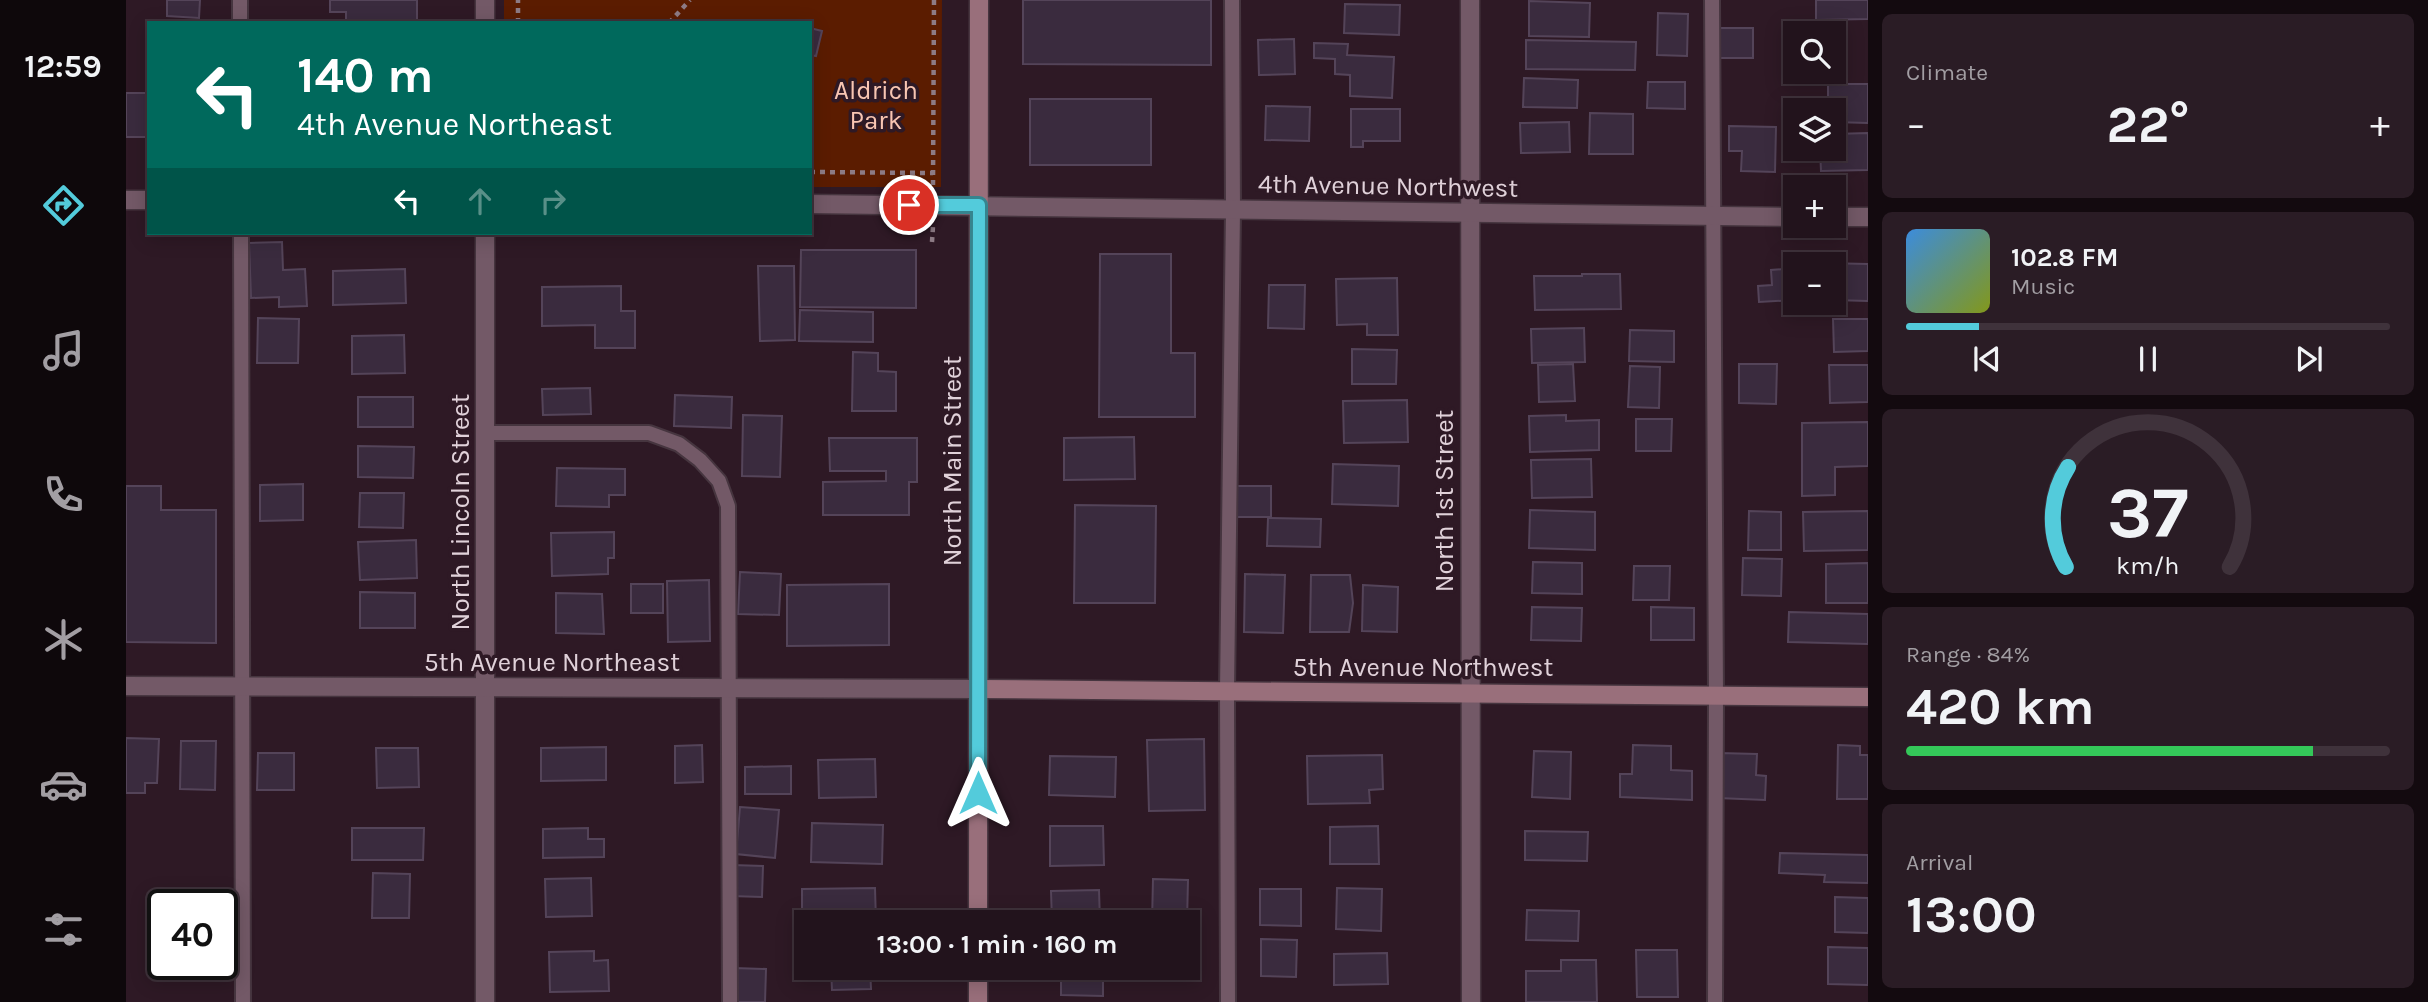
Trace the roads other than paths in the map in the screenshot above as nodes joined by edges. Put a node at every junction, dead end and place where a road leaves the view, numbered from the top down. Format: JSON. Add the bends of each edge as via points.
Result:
{"nodes":[{"id":1,"x":240,"y":0,"type":"edge"},
{"id":2,"x":485,"y":0,"type":"edge"},
{"id":3,"x":979,"y":0,"type":"edge"},
{"id":4,"x":1232,"y":0,"type":"edge"},
{"id":5,"x":1470,"y":0,"type":"edge"},
{"id":6,"x":1712,"y":0,"type":"edge"},
{"id":7,"x":240,"y":21,"type":"edge"},
{"id":8,"x":485,"y":21,"type":"edge"},
{"id":9,"x":126,"y":200,"type":"edge"},
{"id":10,"x":147,"y":200,"type":"edge"},
{"id":11,"x":812,"y":204,"type":"edge"},
{"id":12,"x":979,"y":205,"type":"junction"},
{"id":13,"x":1233,"y":209,"type":"junction"},
{"id":14,"x":1469,"y":214,"type":"junction"},
{"id":15,"x":1713,"y":217,"type":"junction"},
{"id":16,"x":1783,"y":217,"type":"edge"},
{"id":17,"x":1846,"y":217,"type":"edge"},
{"id":18,"x":1868,"y":218,"type":"edge"},
{"id":19,"x":241,"y":235,"type":"edge"},
{"id":20,"x":485,"y":235,"type":"edge"},
{"id":21,"x":486,"y":432,"type":"junction"},
{"id":22,"x":126,"y":686,"type":"edge"},
{"id":23,"x":244,"y":687,"type":"junction"},
{"id":24,"x":730,"y":688,"type":"junction"},
{"id":25,"x":486,"y":689,"type":"junction"},
{"id":26,"x":978,"y":689,"type":"junction"},
{"id":27,"x":1227,"y":692,"type":"junction"},
{"id":28,"x":1471,"y":693,"type":"junction"},
{"id":29,"x":1716,"y":695,"type":"junction"},
{"id":30,"x":1865,"y":696,"type":"edge"},
{"id":31,"x":978,"y":910,"type":"edge"},
{"id":32,"x":978,"y":980,"type":"edge"},
{"id":33,"x":243,"y":1002,"type":"edge"},
{"id":34,"x":485,"y":1002,"type":"edge"},
{"id":35,"x":730,"y":1002,"type":"edge"},
{"id":36,"x":978,"y":1002,"type":"edge"},
{"id":37,"x":1228,"y":1002,"type":"edge"},
{"id":38,"x":1471,"y":1002,"type":"edge"},
{"id":39,"x":1715,"y":1002,"type":"edge"}],
"edges":[{"from":1,"to":7,"type":"lane"},
{"from":2,"to":8,"type":"street"},
{"from":3,"to":12,"type":"street","name":"North Main Street"},
{"from":4,"to":13,"type":"lane"},
{"from":5,"to":14,"type":"street","name":"North 1st Street"},
{"from":6,"to":15,"type":"lane"},
{"from":9,"to":10,"type":"street"},
{"from":11,"to":12,"type":"street","name":"4th Avenue Northwest"},
{"from":12,"to":13,"type":"street","name":"4th Avenue Northwest"},
{"from":12,"to":26,"type":"street","name":"North Main Street"},
{"from":13,"to":14,"type":"street","name":"4th Avenue Northwest"},
{"from":13,"to":27,"type":"lane"},
{"from":14,"to":15,"type":"street","name":"4th Avenue Northwest"},
{"from":14,"to":28,"type":"street","name":"North 1st Street"},
{"from":15,"to":16,"type":"street","name":"4th Avenue Northwest"},
{"from":15,"to":29,"type":"lane"},
{"from":17,"to":18,"type":"street"},
{"from":19,"to":23,"type":"lane"},
{"from":20,"to":21,"type":"street","name":"North Lincoln Street"},
{"from":21,"to":24,"type":"lane","via":[[649,432],[679,444],[700,460],[719,481],[728,506]]},
{"from":21,"to":25,"type":"street","name":"North Lincoln Street"},
{"from":22,"to":23,"type":"street","name":"5th Avenue Northeast"},
{"from":23,"to":25,"type":"street","name":"5th Avenue Northeast"},
{"from":23,"to":33,"type":"lane"},
{"from":24,"to":25,"type":"street","name":"5th Avenue Northeast"},
{"from":24,"to":26,"type":"street","name":"5th Avenue Northeast"},
{"from":24,"to":35,"type":"lane"},
{"from":25,"to":34,"type":"street","name":"North Lincoln Street"},
{"from":26,"to":27,"type":"street","name":"5th Avenue Northwest"},
{"from":26,"to":31,"type":"street","name":"North Main Street"},
{"from":27,"to":28,"type":"street","name":"5th Avenue Northwest"},
{"from":27,"to":37,"type":"lane"},
{"from":28,"to":29,"type":"street","name":"5th Avenue Northwest"},
{"from":28,"to":38,"type":"street","name":"North 1st Street"},
{"from":29,"to":30,"type":"street","name":"5th Avenue Northwest"},
{"from":29,"to":39,"type":"lane"},
{"from":32,"to":36,"type":"street"}]}
